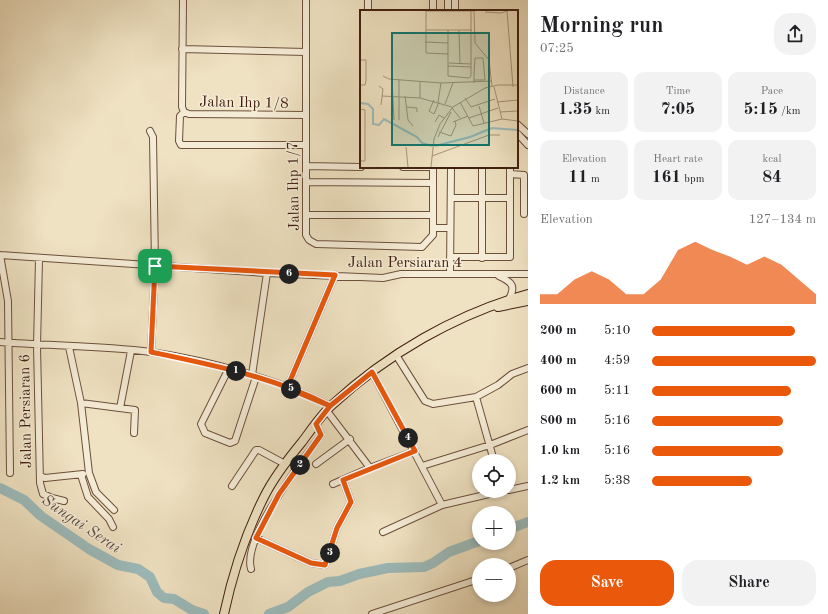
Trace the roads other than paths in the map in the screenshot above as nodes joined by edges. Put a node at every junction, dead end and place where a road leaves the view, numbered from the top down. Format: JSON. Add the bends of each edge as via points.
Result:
{"nodes":[{"id":1,"x":183,"y":0,"type":"edge"},
{"id":2,"x":306,"y":0,"type":"edge"},
{"id":3,"x":182,"y":49,"type":"junction"},
{"id":4,"x":306,"y":52,"type":"junction"},
{"id":5,"x":184,"y":112,"type":"junction"},
{"id":6,"x":306,"y":115,"type":"junction"},
{"id":7,"x":518,"y":125,"type":"edge"},
{"id":8,"x":150,"y":132,"type":"dead end"},
{"id":9,"x":518,"y":134,"type":"edge"},
{"id":10,"x":528,"y":134,"type":"edge"},
{"id":11,"x":306,"y":145,"type":"junction"},
{"id":12,"x":528,"y":145,"type":"edge"},
{"id":13,"x":306,"y":166,"type":"junction"},
{"id":14,"x":360,"y":166,"type":"edge"},
{"id":15,"x":433,"y":168,"type":"edge"},
{"id":16,"x":451,"y":168,"type":"edge"},
{"id":17,"x":482,"y":168,"type":"edge"},
{"id":18,"x":510,"y":168,"type":"edge"},
{"id":19,"x":510,"y":174,"type":"junction"},
{"id":20,"x":306,"y":182,"type":"junction"},
{"id":21,"x":433,"y":183,"type":"junction"},
{"id":22,"x":451,"y":198,"type":"junction"},
{"id":23,"x":482,"y":198,"type":"junction"},
{"id":24,"x":510,"y":198,"type":"junction"},
{"id":25,"x":306,"y":214,"type":"junction"},
{"id":26,"x":433,"y":214,"type":"junction"},
{"id":27,"x":511,"y":214,"type":"junction"},
{"id":28,"x":526,"y":214,"type":"edge"},
{"id":29,"x":433,"y":228,"type":"junction"},
{"id":30,"x":450,"y":228,"type":"junction"},
{"id":31,"x":0,"y":255,"type":"edge"},
{"id":32,"x":450,"y":257,"type":"junction"},
{"id":33,"x":482,"y":258,"type":"junction"},
{"id":34,"x":39,"y":259,"type":"junction"},
{"id":35,"x":155,"y":266,"type":"junction"},
{"id":36,"x":267,"y":273,"type":"junction"},
{"id":37,"x":450,"y":274,"type":"junction"},
{"id":38,"x":528,"y":274,"type":"edge"},
{"id":39,"x":335,"y":275,"type":"junction"},
{"id":40,"x":498,"y":276,"type":"junction"},
{"id":41,"x":528,"y":294,"type":"edge"},
{"id":42,"x":509,"y":299,"type":"junction"},
{"id":43,"x":528,"y":301,"type":"edge"},
{"id":44,"x":489,"y":308,"type":"junction"},
{"id":45,"x":0,"y":342,"type":"edge"},
{"id":46,"x":7,"y":343,"type":"junction"},
{"id":47,"x":37,"y":346,"type":"junction"},
{"id":48,"x":69,"y":347,"type":"junction"},
{"id":49,"x":131,"y":351,"type":"junction"},
{"id":50,"x":151,"y":352,"type":"junction"},
{"id":51,"x":396,"y":355,"type":"junction"},
{"id":52,"x":229,"y":368,"type":"junction"},
{"id":53,"x":528,"y":368,"type":"edge"},
{"id":54,"x":372,"y":372,"type":"junction"},
{"id":55,"x":254,"y":376,"type":"junction"},
{"id":56,"x":287,"y":388,"type":"junction"},
{"id":57,"x":476,"y":397,"type":"junction"},
{"id":58,"x":82,"y":403,"type":"junction"},
{"id":59,"x":120,"y":408,"type":"junction"},
{"id":60,"x":329,"y":409,"type":"junction"},
{"id":61,"x":316,"y":424,"type":"junction"},
{"id":62,"x":528,"y":430,"type":"edge"},
{"id":63,"x":134,"y":432,"type":"dead end"},
{"id":64,"x":350,"y":440,"type":"junction"},
{"id":65,"x":490,"y":444,"type":"junction"},
{"id":66,"x":415,"y":451,"type":"junction"},
{"id":67,"x":492,"y":454,"type":"edge"},
{"id":68,"x":285,"y":464,"type":"junction"},
{"id":69,"x":316,"y":464,"type":"dead end"},
{"id":70,"x":422,"y":466,"type":"junction"},
{"id":71,"x":370,"y":468,"type":"junction"},
{"id":72,"x":89,"y":473,"type":"junction"},
{"id":73,"x":10,"y":474,"type":"dead end"},
{"id":74,"x":81,"y":475,"type":"junction"},
{"id":75,"x":40,"y":476,"type":"junction"},
{"id":76,"x":343,"y":480,"type":"junction"},
{"id":77,"x":333,"y":484,"type":"dead end"},
{"id":78,"x":232,"y":486,"type":"dead end"},
{"id":79,"x":528,"y":486,"type":"edge"},
{"id":80,"x":516,"y":489,"type":"edge"},
{"id":81,"x":472,"y":498,"type":"edge"},
{"id":82,"x":64,"y":501,"type":"dead end"},
{"id":83,"x":442,"y":505,"type":"junction"},
{"id":84,"x":114,"y":510,"type":"dead end"},
{"id":85,"x":113,"y":527,"type":"dead end"},
{"id":86,"x":382,"y":532,"type":"dead end"},
{"id":87,"x":256,"y":538,"type":"junction"},
{"id":88,"x":528,"y":560,"type":"edge"},
{"id":89,"x":516,"y":565,"type":"edge"},
{"id":90,"x":251,"y":569,"type":"dead end"},
{"id":91,"x":472,"y":581,"type":"edge"},
{"id":92,"x":225,"y":611,"type":"edge"},
{"id":93,"x":372,"y":614,"type":"edge"}],
"edges":[{"from":1,"to":3,"type":"street"},
{"from":2,"to":4,"type":"street","name":"Jalan Ihp 1/7"},
{"from":3,"to":4,"type":"street"},
{"from":3,"to":5,"type":"street"},
{"from":4,"to":6,"type":"street","name":"Jalan Ihp 1/7"},
{"from":5,"to":6,"type":"street","name":"Jalan Ihp 1/8"},
{"from":5,"to":11,"type":"street","via":[[180,116],[181,145]]},
{"from":6,"to":11,"type":"street","name":"Jalan Ihp 1/7"},
{"from":7,"to":10,"type":"street"},
{"from":8,"to":35,"type":"street","via":[[153,136]]},
{"from":9,"to":12,"type":"street"},
{"from":11,"to":13,"type":"street","name":"Jalan Ihp 1/7"},
{"from":13,"to":14,"type":"street"},
{"from":13,"to":20,"type":"street","name":"Jalan Ihp 1/7"},
{"from":15,"to":21,"type":"street"},
{"from":16,"to":22,"type":"street"},
{"from":17,"to":23,"type":"street"},
{"from":18,"to":19,"type":"street"},
{"from":19,"to":24,"type":"street"},
{"from":19,"to":28,"type":"street","via":[[524,175]]},
{"from":20,"to":21,"type":"street"},
{"from":20,"to":25,"type":"street","name":"Jalan Ihp 1/7"},
{"from":21,"to":26,"type":"street"},
{"from":22,"to":23,"type":"street"},
{"from":22,"to":30,"type":"street"},
{"from":23,"to":24,"type":"street"},
{"from":23,"to":33,"type":"street"},
{"from":24,"to":27,"type":"street"},
{"from":25,"to":26,"type":"street"},
{"from":25,"to":29,"type":"street","name":"Jalan Ihp 1/7","via":[[306,235],[316,244],[422,247],[433,235]]},
{"from":26,"to":29,"type":"street"},
{"from":27,"to":28,"type":"street"},
{"from":27,"to":33,"type":"street","via":[[510,257]]},
{"from":29,"to":30,"type":"street"},
{"from":30,"to":32,"type":"street"},
{"from":31,"to":34,"type":"street","name":"Jalan Persiaran 4"},
{"from":31,"to":46,"type":"street","via":[[8,301]]},
{"from":32,"to":33,"type":"street"},
{"from":32,"to":37,"type":"street"},
{"from":34,"to":35,"type":"street","name":"Jalan Persiaran 4"},
{"from":34,"to":47,"type":"street","name":"Jalan Persiaran 6"},
{"from":35,"to":36,"type":"street","name":"Jalan Persiaran 4"},
{"from":35,"to":50,"type":"street"},
{"from":36,"to":39,"type":"street","name":"Jalan Persiaran 4"},
{"from":36,"to":55,"type":"street"},
{"from":37,"to":39,"type":"street","name":"Jalan Persiaran 4","via":[[402,274],[382,278]]},
{"from":37,"to":40,"type":"street","name":"Jalan Persiaran 4"},
{"from":38,"to":40,"type":"street","name":"Jalan Persiaran 4"},
{"from":39,"to":56,"type":"street"},
{"from":40,"to":42,"type":"street","via":[[511,282],[513,286]]},
{"from":41,"to":42,"type":"main road"},
{"from":42,"to":44,"type":"main road"},
{"from":43,"to":44,"type":"main road"},
{"from":44,"to":51,"type":"main road","via":[[428,335]]},
{"from":45,"to":46,"type":"street"},
{"from":46,"to":47,"type":"street"},
{"from":46,"to":73,"type":"street"},
{"from":47,"to":48,"type":"street"},
{"from":47,"to":75,"type":"street","name":"Jalan Persiaran 6"},
{"from":48,"to":49,"type":"street"},
{"from":48,"to":58,"type":"street"},
{"from":49,"to":50,"type":"street"},
{"from":49,"to":59,"type":"street"},
{"from":50,"to":52,"type":"street"},
{"from":51,"to":54,"type":"main road"},
{"from":51,"to":57,"type":"street","via":[[427,403]]},
{"from":52,"to":55,"type":"street"},
{"from":52,"to":55,"type":"street","via":[[201,424],[205,434],[230,443],[234,441]]},
{"from":53,"to":57,"type":"street","via":[[512,374]]},
{"from":54,"to":60,"type":"main road"},
{"from":54,"to":66,"type":"street"},
{"from":55,"to":56,"type":"street"},
{"from":56,"to":60,"type":"street"},
{"from":57,"to":65,"type":"street"},
{"from":58,"to":59,"type":"street"},
{"from":58,"to":72,"type":"street"},
{"from":59,"to":63,"type":"street","via":[[134,410]]},
{"from":60,"to":61,"type":"main road"},
{"from":60,"to":64,"type":"street"},
{"from":61,"to":68,"type":"main road"},
{"from":61,"to":87,"type":"street","via":[[321,435],[279,494]]},
{"from":62,"to":65,"type":"street"},
{"from":64,"to":69,"type":"street"},
{"from":64,"to":71,"type":"street"},
{"from":65,"to":67,"type":"street"},
{"from":65,"to":70,"type":"street"},
{"from":66,"to":70,"type":"street"},
{"from":66,"to":71,"type":"street"},
{"from":68,"to":78,"type":"street","via":[[256,450]]},
{"from":68,"to":92,"type":"main road","via":[[265,496],[246,538],[232,577]]},
{"from":70,"to":83,"type":"street"},
{"from":71,"to":76,"type":"street"},
{"from":72,"to":74,"type":"street"},
{"from":72,"to":84,"type":"street","via":[[96,492]]},
{"from":74,"to":75,"type":"street","via":[[45,478]]},
{"from":74,"to":85,"type":"street","via":[[88,497],[109,519]]},
{"from":75,"to":82,"type":"street","name":"Jalan Persiaran 6","via":[[43,494]]},
{"from":76,"to":77,"type":"street"},
{"from":76,"to":87,"type":"street","via":[[351,502],[337,528],[325,565],[311,563]]},
{"from":79,"to":80,"type":"street"},
{"from":81,"to":83,"type":"street"},
{"from":83,"to":86,"type":"street"},
{"from":87,"to":90,"type":"street","via":[[250,561]]},
{"from":88,"to":89,"type":"street"},
{"from":91,"to":93,"type":"street"}]}
